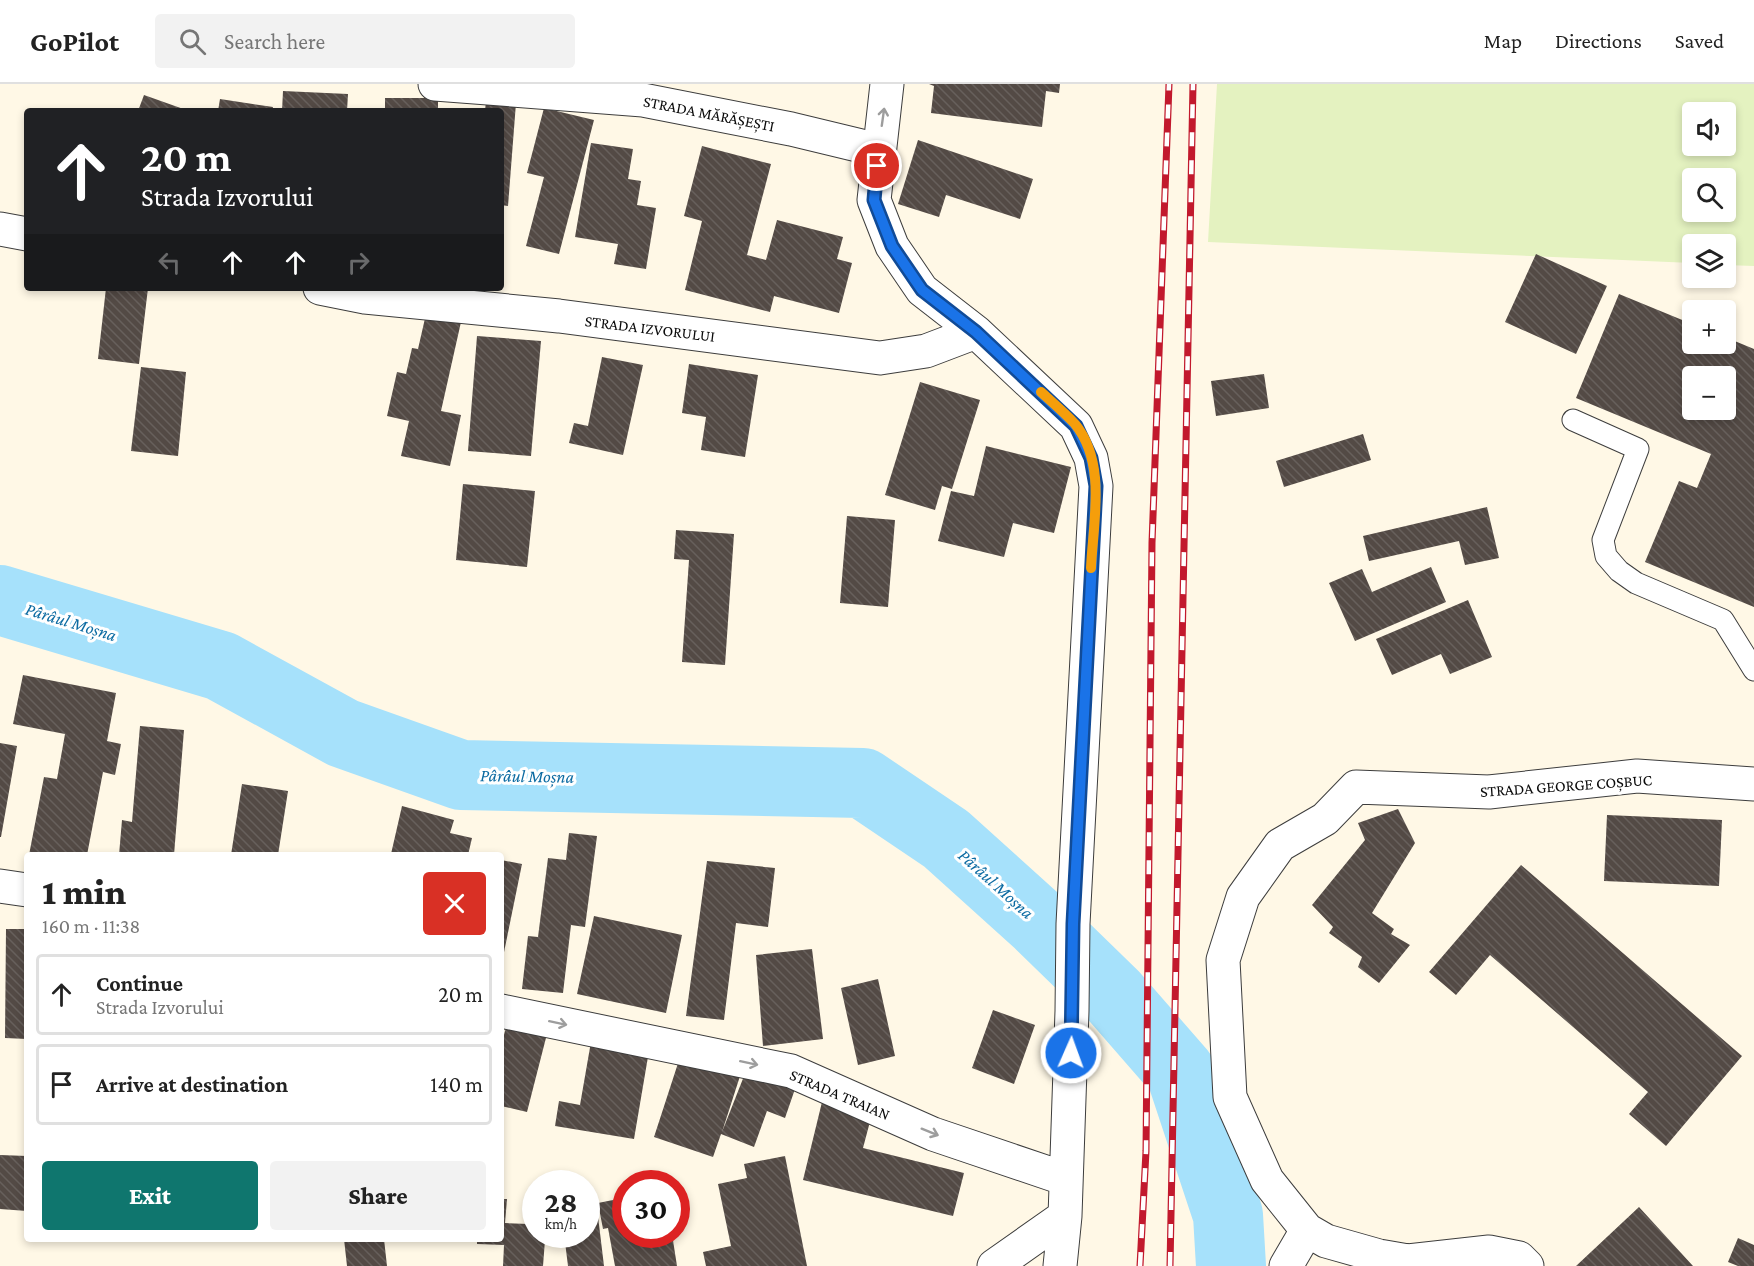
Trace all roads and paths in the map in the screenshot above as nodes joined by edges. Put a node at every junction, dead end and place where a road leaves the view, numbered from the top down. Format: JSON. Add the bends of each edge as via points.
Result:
{"nodes":[{"id":1,"x":435,"y":84,"type":"edge"},
{"id":2,"x":887,"y":84,"type":"edge"},
{"id":3,"x":878,"y":150,"type":"junction"},
{"id":4,"x":0,"y":229,"type":"edge"},
{"id":5,"x":24,"y":233,"type":"edge"},
{"id":6,"x":335,"y":291,"type":"edge"},
{"id":7,"x":976,"y":332,"type":"junction"},
{"id":8,"x":1573,"y":420,"type":"dead end"},
{"id":9,"x":1754,"y":670,"type":"edge"},
{"id":10,"x":1754,"y":784,"type":"edge"},
{"id":11,"x":0,"y":886,"type":"edge"},
{"id":12,"x":24,"y":890,"type":"edge"},
{"id":13,"x":504,"y":1012,"type":"edge"},
{"id":14,"x":1066,"y":1179,"type":"junction"},
{"id":15,"x":1065,"y":1216,"type":"junction"},
{"id":16,"x":1307,"y":1230,"type":"junction"},
{"id":17,"x":994,"y":1266,"type":"edge"},
{"id":18,"x":1060,"y":1266,"type":"edge"},
{"id":19,"x":1286,"y":1266,"type":"edge"},
{"id":20,"x":1527,"y":1266,"type":"edge"}],
"edges":[{"from":1,"to":3,"type":"street","name":"STRADA MĂRĂȘEȘTI","via":[[643,100]]},
{"from":3,"to":2,"type":"street","one_way":true},
{"from":3,"to":7,"type":"street","via":[[874,200],[892,246],[922,290]]},
{"from":4,"to":5,"type":"street"},
{"from":6,"to":7,"type":"street","name":"STRADA IZVORULUI","via":[[880,358],[926,351]]},
{"from":7,"to":14,"type":"street","via":[[1076,426],[1091,458],[1096,486],[1073,924]]},
{"from":8,"to":9,"type":"lane","via":[[1638,449],[1603,540],[1606,556],[1636,583],[1723,620]]},
{"from":10,"to":16,"type":"street","name":"STRADA GEORGE COȘBUC","via":[[1637,776],[1490,792],[1356,787],[1325,819],[1280,845],[1243,897],[1222,960],[1230,1097],[1267,1180]]},
{"from":11,"to":12,"type":"street"},
{"from":13,"to":14,"type":"street","name":"STRADA TRAIAN","one_way":true,"via":[[791,1071],[933,1134]]},
{"from":14,"to":15,"type":"street"},
{"from":15,"to":17,"type":"street"},
{"from":15,"to":18,"type":"street"},
{"from":16,"to":19,"type":"street"},
{"from":16,"to":20,"type":"street","via":[[1326,1241],[1408,1261],[1489,1252],[1519,1258]]}]}
